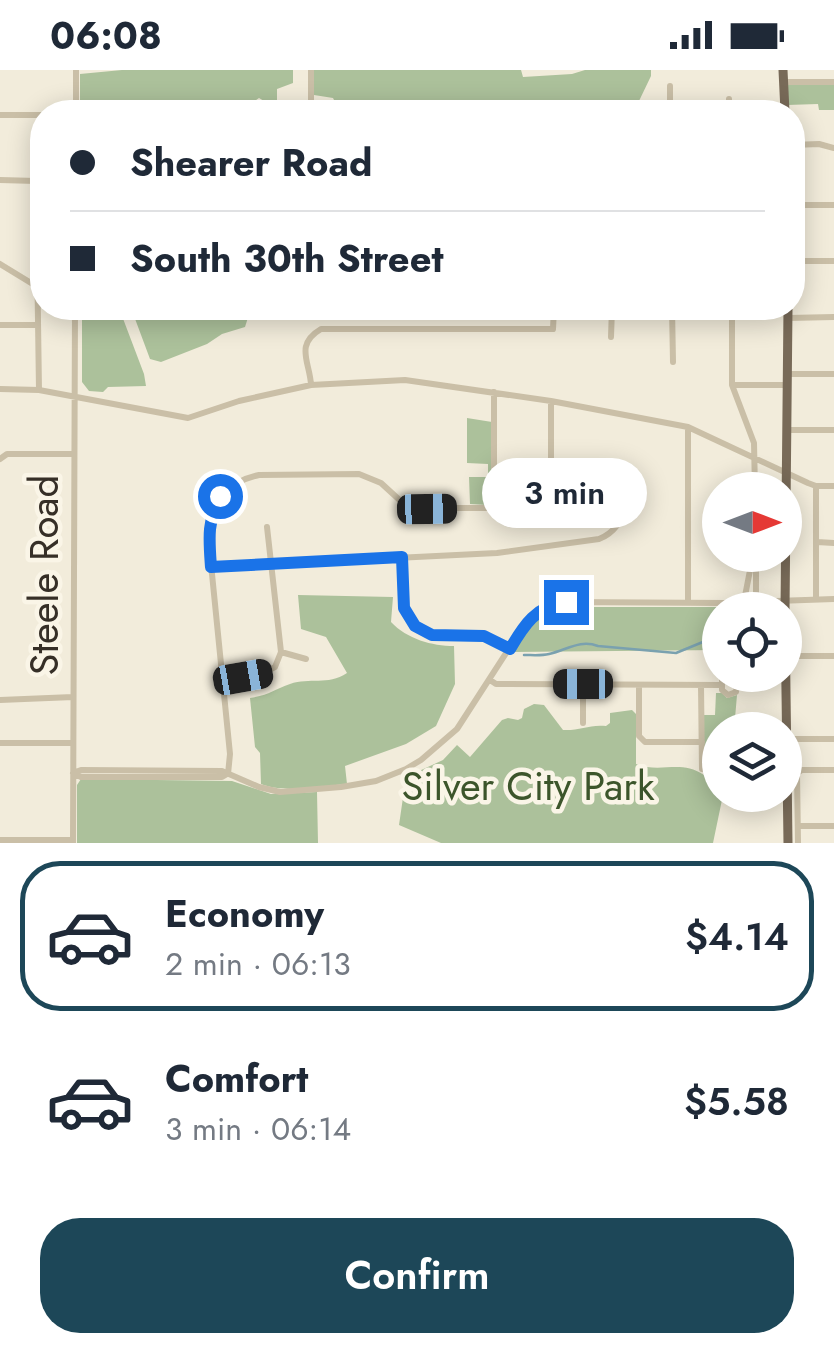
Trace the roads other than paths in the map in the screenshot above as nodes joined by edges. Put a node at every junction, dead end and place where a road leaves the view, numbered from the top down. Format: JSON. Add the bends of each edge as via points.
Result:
{"nodes":[{"id":1,"x":76,"y":70,"type":"edge"},
{"id":2,"x":311,"y":70,"type":"edge"},
{"id":3,"x":783,"y":70,"type":"edge"},
{"id":4,"x":784,"y":82,"type":"junction"},
{"id":5,"x":834,"y":82,"type":"edge"},
{"id":6,"x":670,"y":86,"type":"dead end"},
{"id":7,"x":76,"y":100,"type":"edge"},
{"id":8,"x":312,"y":100,"type":"edge"},
{"id":9,"x":670,"y":100,"type":"edge"},
{"id":10,"x":785,"y":100,"type":"edge"},
{"id":11,"x":0,"y":116,"type":"edge"},
{"id":12,"x":30,"y":116,"type":"edge"},
{"id":13,"x":805,"y":145,"type":"edge"},
{"id":14,"x":834,"y":148,"type":"edge"},
{"id":15,"x":30,"y":179,"type":"edge"},
{"id":16,"x":0,"y":180,"type":"edge"},
{"id":17,"x":805,"y":205,"type":"edge"},
{"id":18,"x":834,"y":205,"type":"edge"},
{"id":19,"x":805,"y":261,"type":"edge"},
{"id":20,"x":834,"y":261,"type":"edge"},
{"id":21,"x":2,"y":266,"type":"edge"},
{"id":22,"x":30,"y":282,"type":"edge"},
{"id":23,"x":805,"y":313,"type":"edge"},
{"id":24,"x":834,"y":317,"type":"edge"},
{"id":25,"x":37,"y":320,"type":"edge"},
{"id":26,"x":75,"y":320,"type":"edge"},
{"id":27,"x":553,"y":320,"type":"edge"},
{"id":28,"x":612,"y":320,"type":"edge"},
{"id":29,"x":672,"y":320,"type":"edge"},
{"id":30,"x":732,"y":320,"type":"edge"},
{"id":31,"x":788,"y":320,"type":"edge"},
{"id":32,"x":37,"y":324,"type":"junction"},
{"id":33,"x":0,"y":325,"type":"edge"},
{"id":34,"x":611,"y":336,"type":"dead end"},
{"id":35,"x":673,"y":362,"type":"dead end"},
{"id":36,"x":834,"y":374,"type":"edge"},
{"id":37,"x":788,"y":379,"type":"junction"},
{"id":38,"x":311,"y":385,"type":"junction"},
{"id":39,"x":732,"y":385,"type":"junction"},
{"id":40,"x":0,"y":389,"type":"edge"},
{"id":41,"x":39,"y":390,"type":"junction"},
{"id":42,"x":494,"y":392,"type":"junction"},
{"id":43,"x":75,"y":396,"type":"junction"},
{"id":44,"x":551,"y":401,"type":"junction"},
{"id":45,"x":688,"y":427,"type":"junction"},
{"id":46,"x":788,"y":430,"type":"junction"},
{"id":47,"x":834,"y":430,"type":"edge"},
{"id":48,"x":751,"y":433,"type":"junction"},
{"id":49,"x":737,"y":450,"type":"junction"},
{"id":50,"x":74,"y":454,"type":"junction"},
{"id":51,"x":2,"y":457,"type":"edge"},
{"id":52,"x":756,"y":459,"type":"junction"},
{"id":53,"x":756,"y":471,"type":"joint"},
{"id":54,"x":784,"y":472,"type":"edge"},
{"id":55,"x":788,"y":472,"type":"edge"},
{"id":56,"x":551,"y":476,"type":"junction"},
{"id":57,"x":802,"y":480,"type":"edge"},
{"id":58,"x":816,"y":486,"type":"junction"},
{"id":59,"x":834,"y":486,"type":"edge"},
{"id":60,"x":494,"y":508,"type":"junction"},
{"id":61,"x":267,"y":527,"type":"dead end"},
{"id":62,"x":817,"y":542,"type":"junction"},
{"id":63,"x":834,"y":543,"type":"edge"},
{"id":64,"x":402,"y":557,"type":"junction"},
{"id":65,"x":271,"y":564,"type":"junction"},
{"id":66,"x":211,"y":567,"type":"junction"},
{"id":67,"x":816,"y":599,"type":"junction"},
{"id":68,"x":834,"y":599,"type":"edge"},
{"id":69,"x":688,"y":603,"type":"junction"},
{"id":70,"x":802,"y":604,"type":"edge"},
{"id":71,"x":702,"y":605,"type":"edge"},
{"id":72,"x":510,"y":649,"type":"junction"},
{"id":73,"x":281,"y":652,"type":"junction"},
{"id":74,"x":802,"y":656,"type":"edge"},
{"id":75,"x":834,"y":656,"type":"edge"},
{"id":76,"x":306,"y":659,"type":"dead end"},
{"id":77,"x":223,"y":680,"type":"junction"},
{"id":78,"x":490,"y":680,"type":"junction"},
{"id":79,"x":583,"y":684,"type":"junction"},
{"id":80,"x":639,"y":685,"type":"junction"},
{"id":81,"x":701,"y":685,"type":"joint"},
{"id":82,"x":73,"y":697,"type":"junction"},
{"id":83,"x":0,"y":700,"type":"edge"},
{"id":84,"x":583,"y":723,"type":"dead end"},
{"id":85,"x":802,"y":739,"type":"edge"},
{"id":86,"x":834,"y":739,"type":"edge"},
{"id":87,"x":702,"y":742,"type":"joint"},
{"id":88,"x":0,"y":743,"type":"edge"},
{"id":89,"x":73,"y":744,"type":"junction"},
{"id":90,"x":834,"y":770,"type":"edge"},
{"id":91,"x":73,"y":773,"type":"junction"},
{"id":92,"x":228,"y":774,"type":"junction"},
{"id":93,"x":788,"y":812,"type":"edge"},
{"id":94,"x":798,"y":826,"type":"junction"},
{"id":95,"x":834,"y":826,"type":"edge"},
{"id":96,"x":0,"y":840,"type":"edge"},
{"id":97,"x":73,"y":842,"type":"edge"},
{"id":98,"x":788,"y":843,"type":"edge"},
{"id":99,"x":798,"y":843,"type":"edge"}],
"edges":[{"from":1,"to":7,"type":"street"},
{"from":2,"to":8,"type":"street"},
{"from":3,"to":4,"type":"main road"},
{"from":4,"to":5,"type":"street"},
{"from":4,"to":10,"type":"main road"},
{"from":6,"to":9,"type":"street"},
{"from":11,"to":12,"type":"street"},
{"from":13,"to":14,"type":"street"},
{"from":15,"to":16,"type":"street"},
{"from":17,"to":18,"type":"street"},
{"from":19,"to":20,"type":"street"},
{"from":21,"to":22,"type":"street"},
{"from":23,"to":24,"type":"street"},
{"from":25,"to":32,"type":"street"},
{"from":26,"to":43,"type":"street","name":"Steele Road"},
{"from":27,"to":38,"type":"street","via":[[553,329],[321,329],[304,352]]},
{"from":28,"to":34,"type":"street"},
{"from":29,"to":35,"type":"street"},
{"from":30,"to":39,"type":"street"},
{"from":31,"to":37,"type":"main road"},
{"from":32,"to":33,"type":"street"},
{"from":32,"to":41,"type":"street"},
{"from":36,"to":37,"type":"street"},
{"from":37,"to":39,"type":"street"},
{"from":37,"to":46,"type":"main road"},
{"from":38,"to":42,"type":"street","via":[[397,379]]},
{"from":38,"to":43,"type":"street","via":[[194,418]]},
{"from":39,"to":48,"type":"street"},
{"from":40,"to":41,"type":"street"},
{"from":41,"to":43,"type":"street"},
{"from":42,"to":44,"type":"street"},
{"from":42,"to":60,"type":"street"},
{"from":43,"to":50,"type":"street","name":"Steele Road"},
{"from":44,"to":45,"type":"street"},
{"from":44,"to":56,"type":"street"},
{"from":45,"to":49,"type":"street"},
{"from":45,"to":69,"type":"street"},
{"from":46,"to":47,"type":"street"},
{"from":46,"to":55,"type":"main road"},
{"from":48,"to":49,"type":"street"},
{"from":48,"to":52,"type":"street"},
{"from":49,"to":52,"type":"street"},
{"from":49,"to":53,"type":"street"},
{"from":50,"to":51,"type":"street"},
{"from":50,"to":82,"type":"street","name":"Steele Road"},
{"from":52,"to":53,"type":"street"},
{"from":52,"to":54,"type":"street"},
{"from":56,"to":60,"type":"street","via":[[551,508]]},
{"from":56,"to":64,"type":"street","via":[[612,483],[623,518],[599,539]]},
{"from":57,"to":58,"type":"street"},
{"from":58,"to":59,"type":"street"},
{"from":58,"to":62,"type":"street"},
{"from":60,"to":66,"type":"street","via":[[405,505],[360,474],[259,475],[220,496],[211,514]]},
{"from":61,"to":65,"type":"street"},
{"from":62,"to":63,"type":"street"},
{"from":62,"to":67,"type":"street"},
{"from":64,"to":65,"type":"street"},
{"from":64,"to":72,"type":"street","via":[[403,600],[415,626],[426,633],[484,636]]},
{"from":65,"to":66,"type":"street"},
{"from":65,"to":73,"type":"street"},
{"from":66,"to":77,"type":"street"},
{"from":67,"to":68,"type":"street"},
{"from":67,"to":70,"type":"street"},
{"from":69,"to":71,"type":"street"},
{"from":69,"to":72,"type":"street","via":[[556,604],[534,615]]},
{"from":72,"to":78,"type":"street"},
{"from":73,"to":76,"type":"street"},
{"from":73,"to":77,"type":"street","via":[[264,673]]},
{"from":74,"to":75,"type":"street"},
{"from":77,"to":92,"type":"street"},
{"from":78,"to":79,"type":"street"},
{"from":78,"to":92,"type":"street","via":[[445,741],[393,775],[280,792]]},
{"from":79,"to":80,"type":"street"},
{"from":79,"to":84,"type":"street"},
{"from":80,"to":81,"type":"street"},
{"from":80,"to":87,"type":"street","via":[[644,742]]},
{"from":81,"to":87,"type":"street"},
{"from":82,"to":83,"type":"street"},
{"from":82,"to":89,"type":"street","name":"Steele Road"},
{"from":85,"to":86,"type":"street"},
{"from":88,"to":89,"type":"street"},
{"from":89,"to":91,"type":"street","name":"Steele Road"},
{"from":90,"to":94,"type":"street","via":[[798,773]]},
{"from":91,"to":92,"type":"street"},
{"from":91,"to":97,"type":"street","name":"Steele Road"},
{"from":93,"to":98,"type":"main road"},
{"from":94,"to":95,"type":"street"},
{"from":94,"to":99,"type":"street"},
{"from":96,"to":97,"type":"street"}]}
